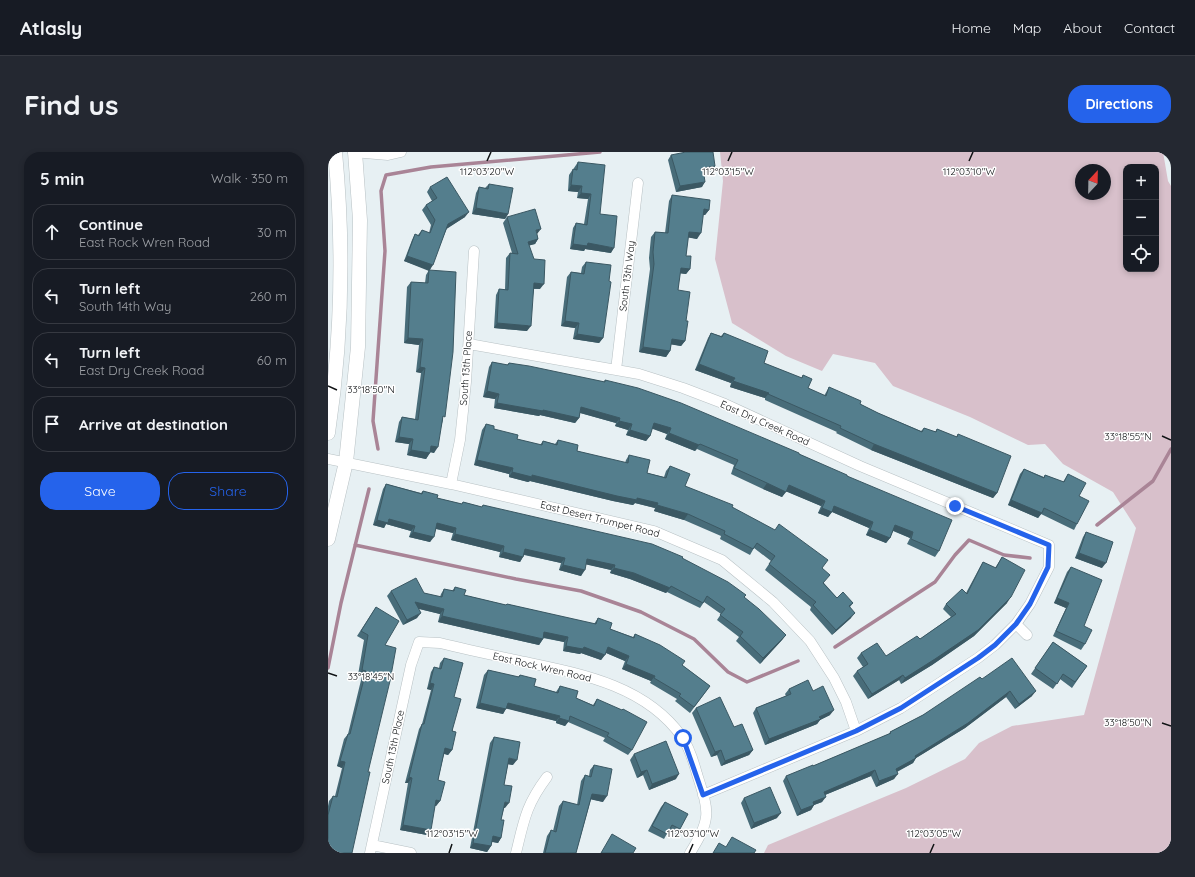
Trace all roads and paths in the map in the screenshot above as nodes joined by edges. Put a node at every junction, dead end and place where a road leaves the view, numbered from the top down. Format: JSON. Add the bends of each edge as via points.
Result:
{"nodes":[{"id":1,"x":335,"y":152,"type":"edge"},
{"id":2,"x":354,"y":152,"type":"edge"},
{"id":3,"x":400,"y":152,"type":"edge"},
{"id":4,"x":638,"y":183,"type":"dead end"},
{"id":5,"x":474,"y":251,"type":"dead end"},
{"id":6,"x":469,"y":344,"type":"junction"},
{"id":7,"x":616,"y":370,"type":"junction"},
{"id":8,"x":328,"y":433,"type":"edge"},
{"id":9,"x":328,"y":459,"type":"edge"},
{"id":10,"x":346,"y":462,"type":"junction"},
{"id":11,"x":451,"y":484,"type":"junction"},
{"id":12,"x":328,"y":539,"type":"edge"},
{"id":13,"x":1016,"y":624,"type":"junction"},
{"id":14,"x":1027,"y":635,"type":"dead end"},
{"id":15,"x":419,"y":642,"type":"joint"},
{"id":16,"x":856,"y":731,"type":"junction"},
{"id":17,"x":546,"y":777,"type":"dead end"},
{"id":18,"x":703,"y":795,"type":"junction"},
{"id":19,"x":371,"y":849,"type":"edge"},
{"id":20,"x":411,"y":853,"type":"edge"},
{"id":21,"x":516,"y":853,"type":"edge"},
{"id":22,"x":690,"y":853,"type":"edge"}],
"edges":[{"from":1,"to":8,"type":"street","via":[[341,283],[338,349]]},
{"from":2,"to":3,"type":"street","via":[[388,155]]},
{"from":2,"to":10,"type":"street","via":[[360,220],[360,282],[358,347]]},
{"from":4,"to":7,"type":"street","name":"South 13th Way"},
{"from":5,"to":6,"type":"street","name":"South 13th Place"},
{"from":6,"to":7,"type":"street","name":"East Dry Creek Road"},
{"from":6,"to":11,"type":"street","name":"South 13th Place","via":[[460,440]]},
{"from":7,"to":13,"type":"street","name":"East Dry Creek Road","via":[[639,374],[726,404],[860,466],[1049,545],[1048,567],[1030,604]]},
{"from":9,"to":10,"type":"street","name":"East Desert Trumpet Road"},
{"from":10,"to":11,"type":"street","name":"East Desert Trumpet Road"},
{"from":10,"to":12,"type":"street"},
{"from":11,"to":16,"type":"street","name":"East Desert Trumpet Road","via":[[654,531],[722,560],[774,602],[810,641],[834,678]]},
{"from":13,"to":14,"type":"street"},
{"from":13,"to":16,"type":"street","via":[[978,658],[901,708]]},
{"from":15,"to":18,"type":"street","name":"East Rock Wren Road","via":[[440,644],[579,673],[620,688],[644,701],[683,738]]},
{"from":15,"to":19,"type":"street","name":"South 13th Place","via":[[410,665]]},
{"from":16,"to":18,"type":"street"},
{"from":17,"to":21,"type":"street","via":[[526,812]]},
{"from":18,"to":22,"type":"street","name":"East Rock Wren Road","via":[[707,811],[704,828]]},
{"from":19,"to":20,"type":"street"}]}
